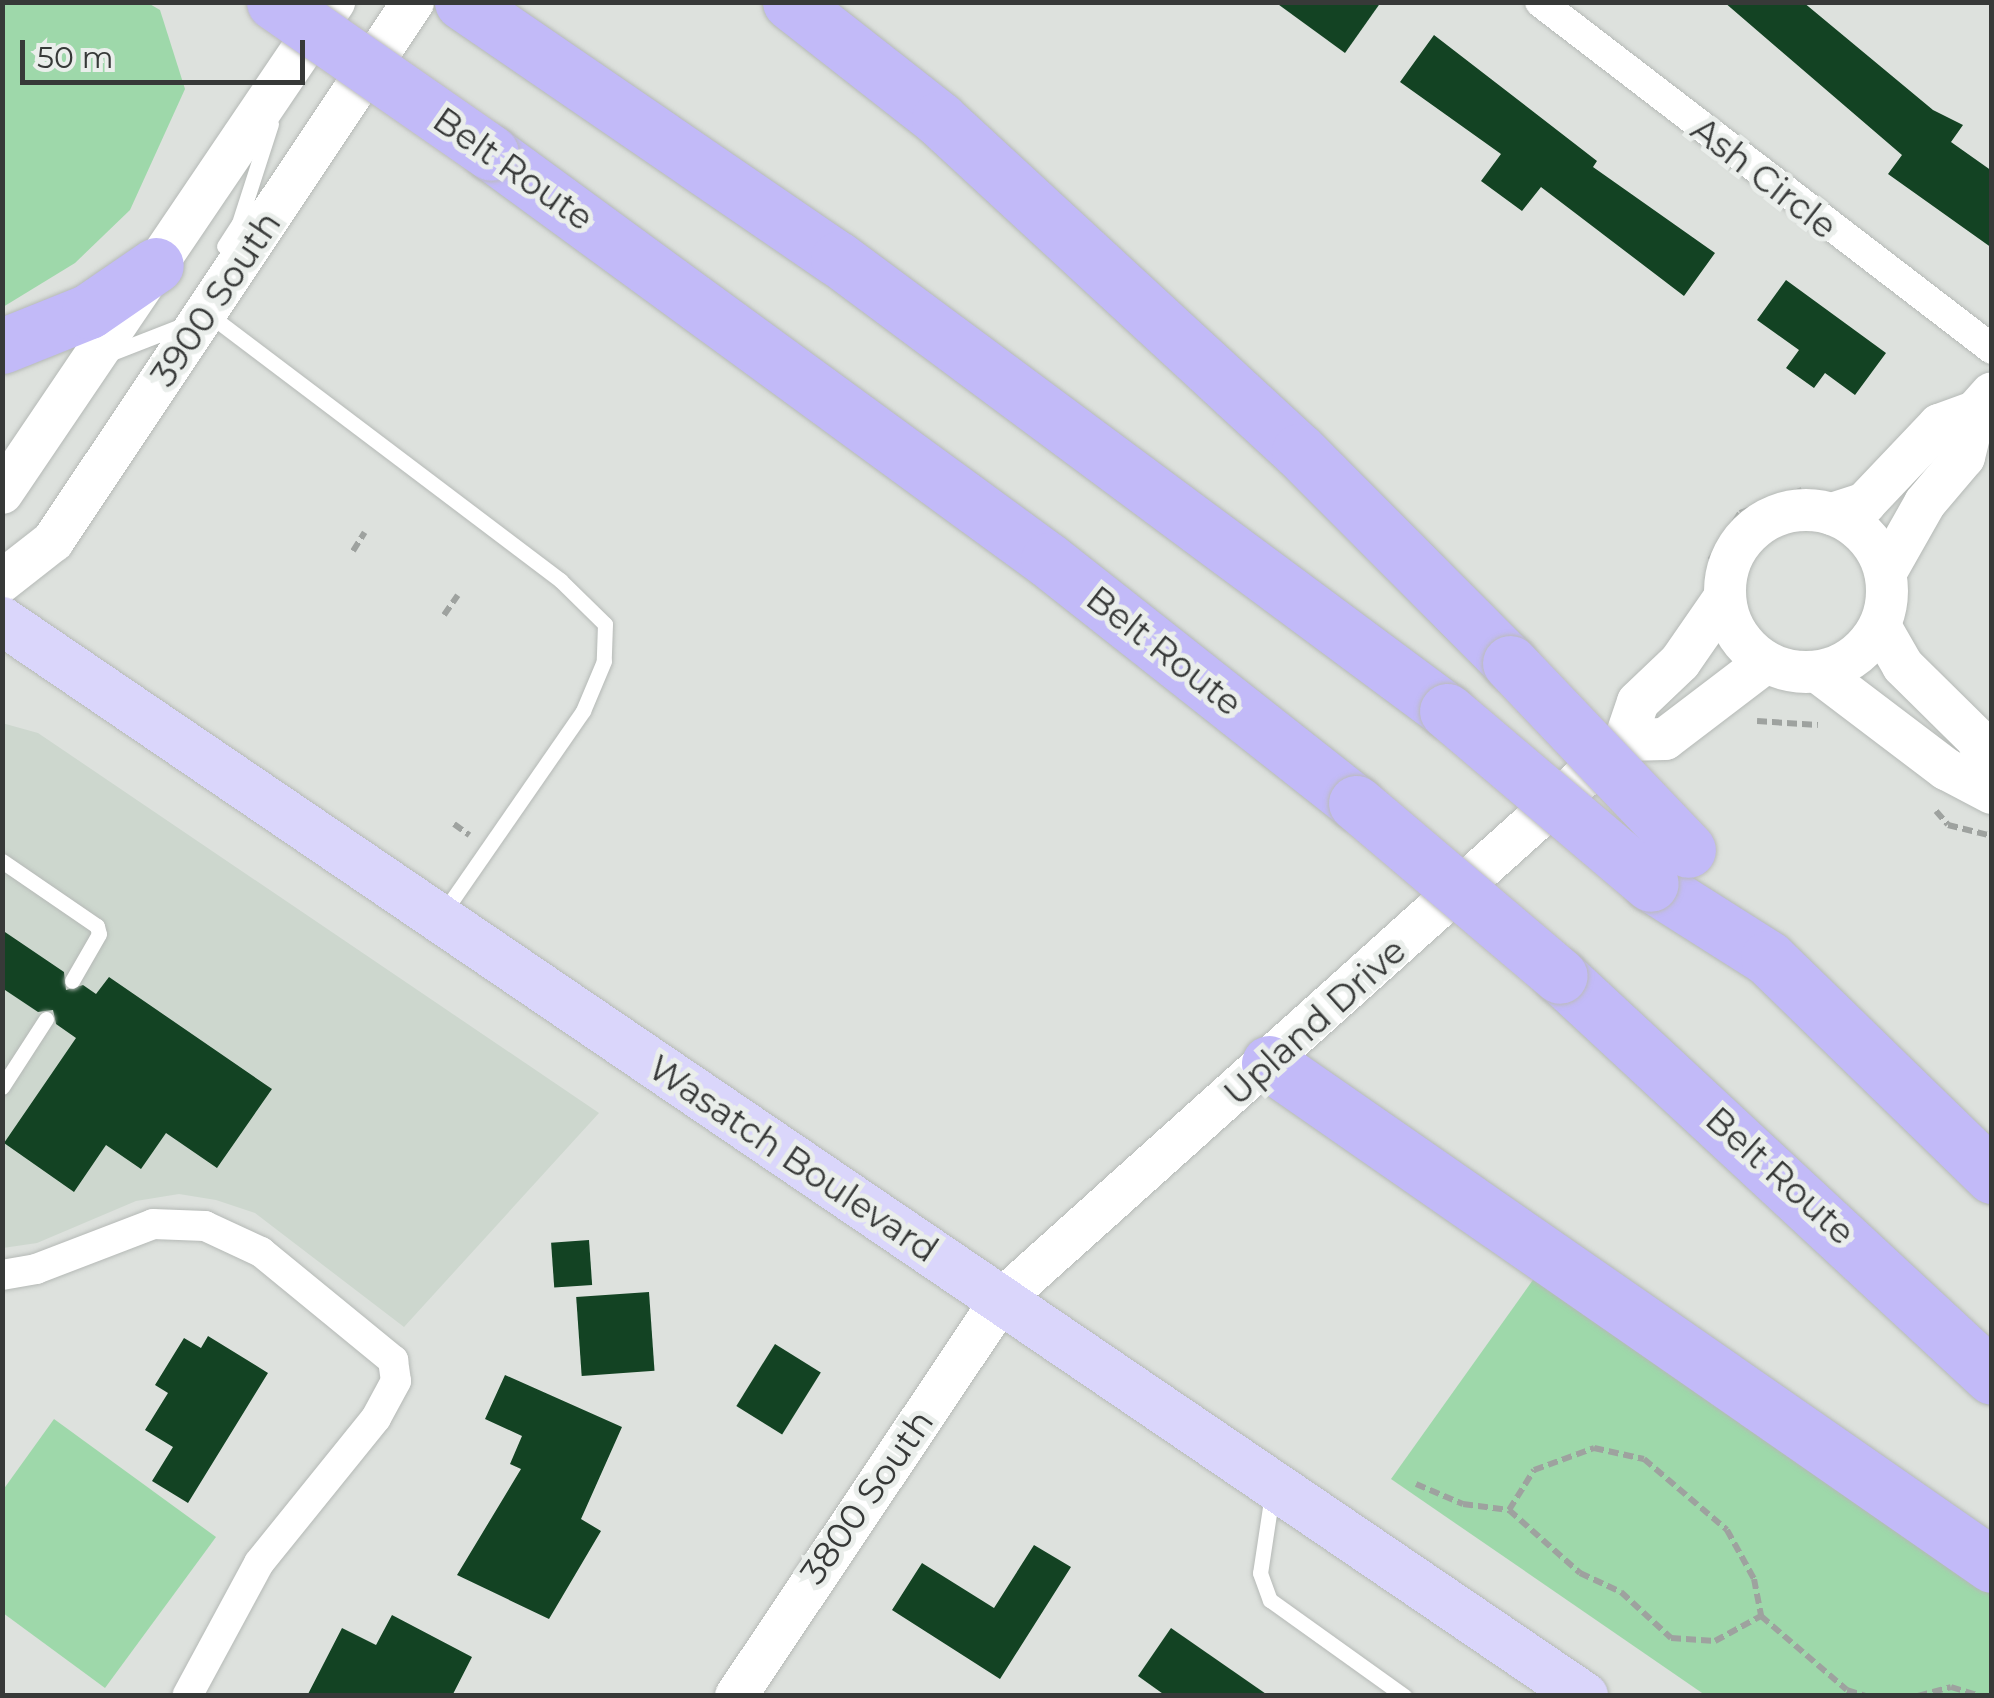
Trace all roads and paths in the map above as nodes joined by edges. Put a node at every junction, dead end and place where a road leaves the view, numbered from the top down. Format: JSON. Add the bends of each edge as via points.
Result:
{"nodes":[{"id":1,"x":274,"y":2,"type":"edge"},
{"id":2,"x":334,"y":2,"type":"edge"},
{"id":3,"x":413,"y":2,"type":"edge"},
{"id":4,"x":462,"y":2,"type":"edge"},
{"id":5,"x":790,"y":2,"type":"edge"},
{"id":6,"x":1540,"y":2,"type":"edge"},
{"id":7,"x":287,"y":72,"type":"junction"},
{"id":8,"x":156,"y":265,"type":"junction"},
{"id":9,"x":207,"y":313,"type":"junction"},
{"id":10,"x":2,"y":346,"type":"edge"},
{"id":11,"x":1992,"y":349,"type":"edge"},
{"id":12,"x":94,"y":358,"type":"junction"},
{"id":13,"x":1983,"y":402,"type":"edge"},
{"id":14,"x":2,"y":494,"type":"edge"},
{"id":15,"x":1832,"y":514,"type":"junction"},
{"id":16,"x":366,"y":532,"type":"dead end"},
{"id":17,"x":352,"y":551,"type":"dead end"},
{"id":18,"x":1886,"y":572,"type":"junction"},
{"id":19,"x":2,"y":582,"type":"edge"},
{"id":20,"x":458,"y":595,"type":"dead end"},
{"id":21,"x":1725,"y":597,"type":"junction"},
{"id":22,"x":444,"y":615,"type":"dead end"},
{"id":23,"x":2,"y":622,"type":"edge"},
{"id":24,"x":1880,"y":626,"type":"junction"},
{"id":25,"x":1766,"y":662,"type":"junction"},
{"id":26,"x":1818,"y":672,"type":"junction"},
{"id":27,"x":1739,"y":729,"type":"dead end"},
{"id":28,"x":1828,"y":729,"type":"dead end"},
{"id":29,"x":1625,"y":740,"type":"junction"},
{"id":30,"x":1992,"y":781,"type":"edge"},
{"id":31,"x":1992,"y":793,"type":"edge"},
{"id":32,"x":2,"y":861,"type":"edge"},
{"id":33,"x":1670,"y":867,"type":"junction"},
{"id":34,"x":440,"y":918,"type":"junction"},
{"id":35,"x":72,"y":980,"type":"dead end"},
{"id":36,"x":46,"y":1019,"type":"dead end"},
{"id":37,"x":1269,"y":1063,"type":"junction"},
{"id":38,"x":2,"y":1087,"type":"edge"},
{"id":39,"x":1992,"y":1176,"type":"edge"},
{"id":40,"x":2,"y":1275,"type":"edge"},
{"id":41,"x":1001,"y":1300,"type":"junction"},
{"id":42,"x":1992,"y":1377,"type":"edge"},
{"id":43,"x":1416,"y":1484,"type":"dead end"},
{"id":44,"x":1274,"y":1485,"type":"junction"},
{"id":45,"x":1509,"y":1510,"type":"junction"},
{"id":46,"x":1992,"y":1564,"type":"edge"},
{"id":47,"x":1761,"y":1616,"type":"junction"},
{"id":48,"x":186,"y":1696,"type":"edge"},
{"id":49,"x":736,"y":1696,"type":"edge"},
{"id":50,"x":1404,"y":1696,"type":"edge"},
{"id":51,"x":1584,"y":1696,"type":"edge"},
{"id":52,"x":1866,"y":1696,"type":"edge"},
{"id":53,"x":1918,"y":1696,"type":"edge"},
{"id":54,"x":1981,"y":1696,"type":"edge"}],
"edges":[{"from":1,"to":42,"type":"highway","name":"Belt Route","bridge":true,"via":[[1048,560],[1356,803],[1560,976]]},
{"from":2,"to":7,"type":"street","name":"3900 South"},
{"from":3,"to":9,"type":"street","name":"3900 South"},
{"from":4,"to":33,"type":"highway","bridge":true,"via":[[838,259],[1447,711]]},
{"from":5,"to":33,"type":"highway","bridge":true,"via":[[939,119],[1299,450],[1510,663]]},
{"from":6,"to":11,"type":"street","name":"Ash Circle"},
{"from":7,"to":8,"type":"street","name":"3900 South"},
{"from":7,"to":9,"type":"lane","via":[[240,223],[218,257]]},
{"from":8,"to":10,"type":"highway","via":[[89,311]]},
{"from":8,"to":12,"type":"street","name":"3900 South"},
{"from":9,"to":12,"type":"lane","via":[[156,339]]},
{"from":9,"to":19,"type":"street","name":"3900 South","via":[[53,541]]},
{"from":9,"to":34,"type":"lane","via":[[530,557],[606,624],[604,661],[583,710]]},
{"from":12,"to":14,"type":"street","name":"3900 South"},
{"from":13,"to":15,"type":"street","via":[[1939,424],[1866,503]]},
{"from":13,"to":18,"type":"street","via":[[1964,457],[1906,530]]},
{"from":15,"to":18,"type":"street","via":[[1856,526]]},
{"from":15,"to":21,"type":"street","via":[[1806,510],[1757,526],[1728,571]]},
{"from":16,"to":17,"type":"path"},
{"from":18,"to":24,"type":"street"},
{"from":20,"to":22,"type":"path"},
{"from":21,"to":25,"type":"street","via":[[1731,623]]},
{"from":21,"to":29,"type":"street","name":"Upland Drive","via":[[1680,662],[1638,702]]},
{"from":23,"to":34,"type":"main road","name":"Wasatch Boulevard"},
{"from":24,"to":26,"type":"street","via":[[1854,656]]},
{"from":24,"to":30,"type":"street","via":[[1902,666],[1978,740]]},
{"from":25,"to":26,"type":"street"},
{"from":25,"to":29,"type":"street","via":[[1664,739]]},
{"from":26,"to":31,"type":"street","via":[[1946,769]]},
{"from":27,"to":28,"type":"path","via":[[1787,719]]},
{"from":29,"to":37,"type":"street","name":"Upland Drive"},
{"from":32,"to":35,"type":"lane","via":[[85,914],[99,934]]},
{"from":33,"to":39,"type":"highway"},
{"from":34,"to":41,"type":"main road","name":"Wasatch Boulevard"},
{"from":36,"to":38,"type":"lane"},
{"from":37,"to":41,"type":"street","name":"Upland Drive"},
{"from":37,"to":46,"type":"highway"},
{"from":40,"to":48,"type":"street","via":[[36,1270],[154,1224],[205,1226],[262,1252],[393,1360],[396,1381],[376,1418],[259,1563]]},
{"from":41,"to":44,"type":"main road","name":"Wasatch Boulevard"},
{"from":41,"to":49,"type":"street","name":"3800 South"},
{"from":43,"to":45,"type":"path","via":[[1463,1504]]},
{"from":44,"to":50,"type":"lane","via":[[1260,1574],[1270,1600]]},
{"from":44,"to":51,"type":"main road","name":"Wasatch Boulevard"},
{"from":45,"to":47,"type":"path","via":[[1580,1573],[1620,1592],[1671,1638],[1715,1641]]},
{"from":45,"to":47,"type":"path","via":[[1534,1470],[1594,1448],[1644,1460],[1727,1530],[1754,1579]]},
{"from":47,"to":52,"type":"path","via":[[1847,1690]]},
{"from":53,"to":54,"type":"path","via":[[1952,1687]]}]}
